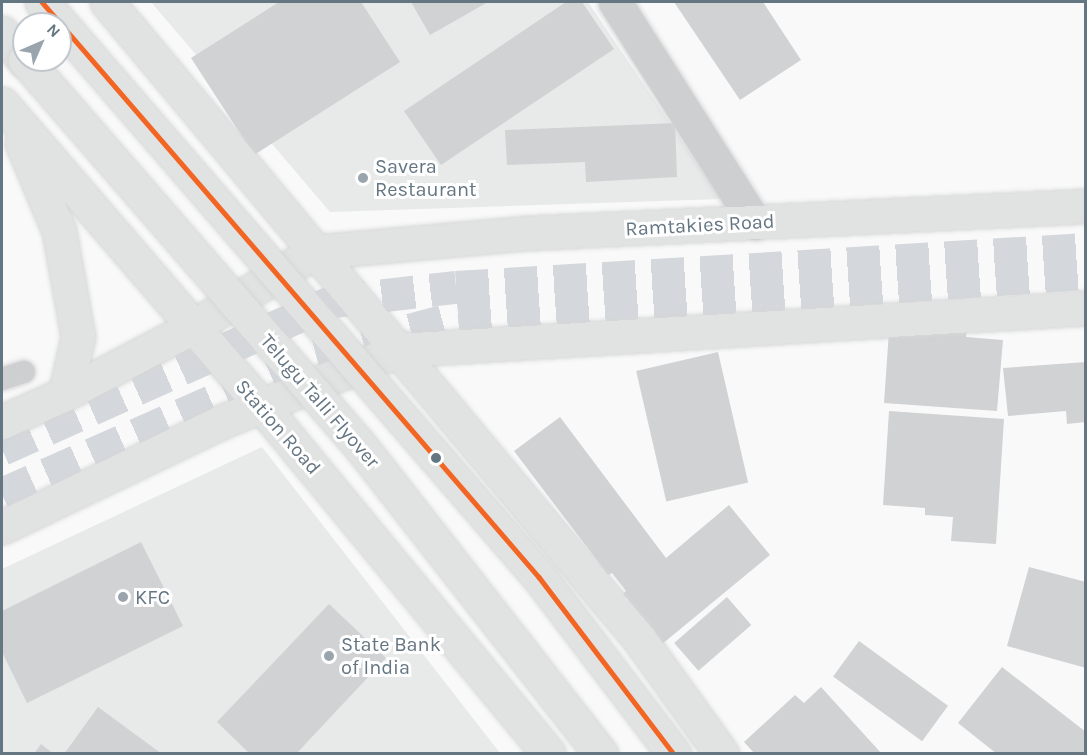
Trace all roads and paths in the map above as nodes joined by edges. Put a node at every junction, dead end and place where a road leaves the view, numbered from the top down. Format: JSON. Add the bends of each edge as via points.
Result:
{"nodes":[{"id":1,"x":42,"y":2,"type":"edge"},
{"id":2,"x":106,"y":2,"type":"edge"},
{"id":3,"x":615,"y":2,"type":"edge"},
{"id":4,"x":2,"y":33,"type":"edge"},
{"id":5,"x":12,"y":45,"type":"edge"},
{"id":6,"x":34,"y":72,"type":"edge"},
{"id":7,"x":6,"y":110,"type":"edge"},
{"id":8,"x":1086,"y":206,"type":"edge"},
{"id":9,"x":755,"y":223,"type":"junction"},
{"id":10,"x":314,"y":252,"type":"junction"},
{"id":11,"x":1086,"y":308,"type":"edge"},
{"id":12,"x":191,"y":328,"type":"junction"},
{"id":13,"x":398,"y":350,"type":"junction"},
{"id":14,"x":24,"y":372,"type":"dead end"},
{"id":15,"x":2,"y":379,"type":"edge"},
{"id":16,"x":65,"y":394,"type":"junction"},
{"id":17,"x":261,"y":405,"type":"junction"},
{"id":18,"x":2,"y":422,"type":"edge"},
{"id":19,"x":2,"y":527,"type":"edge"},
{"id":20,"x":549,"y":753,"type":"edge"},
{"id":21,"x":601,"y":753,"type":"edge"},
{"id":22,"x":674,"y":753,"type":"edge"},
{"id":23,"x":722,"y":753,"type":"edge"}],
"edges":[{"from":1,"to":22,"type":"main road","bridge":true,"via":[[539,576]]},
{"from":2,"to":10,"type":"main road"},
{"from":3,"to":9,"type":"street"},
{"from":4,"to":5,"type":"main road","name":"Telugu Talli Flyover"},
{"from":6,"to":21,"type":"main road","name":"Telugu Talli Flyover","bridge":true,"via":[[361,447]]},
{"from":7,"to":12,"type":"main road","name":"Station Road"},
{"from":7,"to":16,"type":"main road","via":[[59,231],[78,337]]},
{"from":8,"to":9,"type":"main road","name":"Ramtakies Road"},
{"from":9,"to":10,"type":"main road","name":"Ramtakies Road","via":[[528,233]]},
{"from":10,"to":12,"type":"main road"},
{"from":10,"to":13,"type":"main road"},
{"from":11,"to":13,"type":"main road"},
{"from":12,"to":16,"type":"main road"},
{"from":12,"to":17,"type":"main road","name":"Station Road"},
{"from":13,"to":17,"type":"main road"},
{"from":13,"to":23,"type":"main road","via":[[640,640]]},
{"from":14,"to":15,"type":"lane"},
{"from":16,"to":18,"type":"main road"},
{"from":17,"to":19,"type":"main road"},
{"from":17,"to":20,"type":"main road","name":"Station Road"}]}
